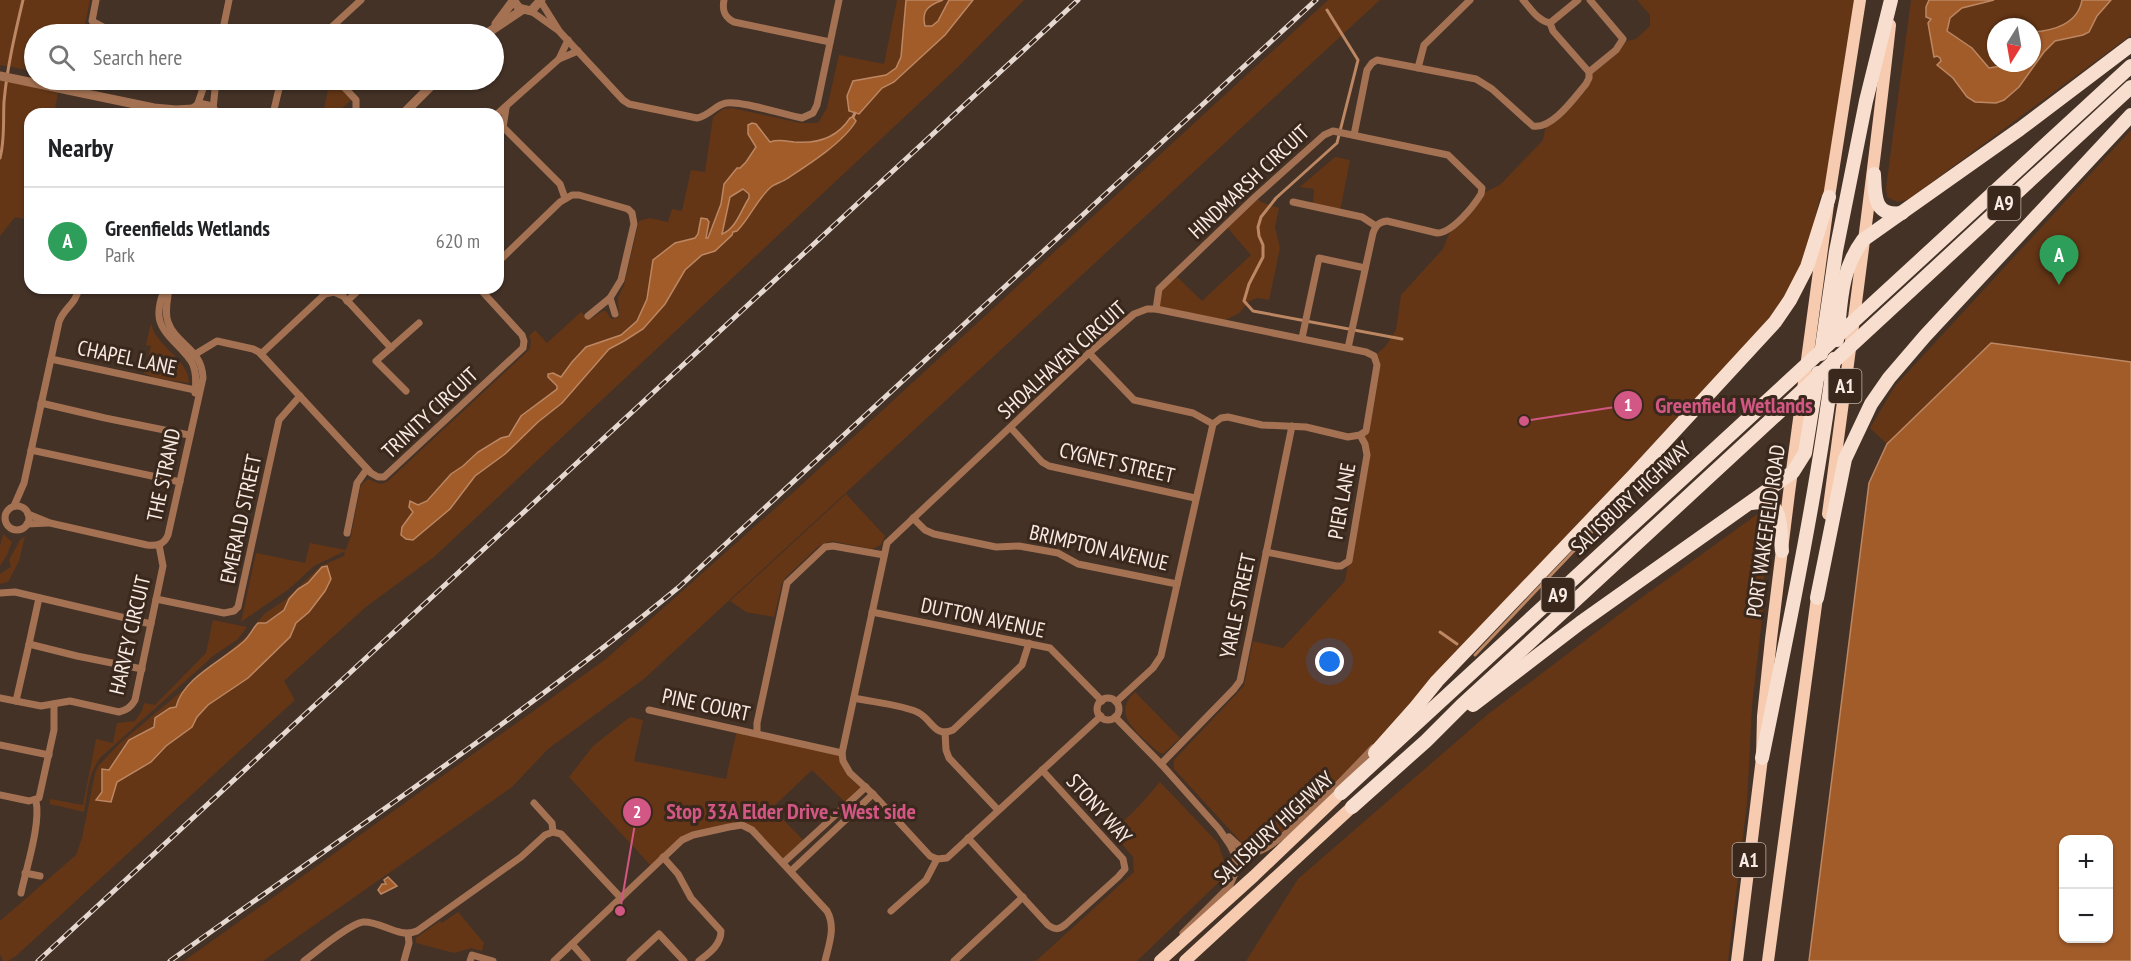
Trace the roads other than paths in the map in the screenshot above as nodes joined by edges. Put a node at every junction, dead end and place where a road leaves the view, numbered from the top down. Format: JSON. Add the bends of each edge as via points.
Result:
{"nodes":[{"id":1,"x":96,"y":0,"type":"edge"},
{"id":2,"x":229,"y":0,"type":"edge"},
{"id":3,"x":361,"y":0,"type":"edge"},
{"id":4,"x":513,"y":0,"type":"edge"},
{"id":5,"x":724,"y":0,"type":"edge"},
{"id":6,"x":839,"y":0,"type":"edge"},
{"id":7,"x":1470,"y":0,"type":"edge"},
{"id":8,"x":1523,"y":0,"type":"edge"},
{"id":9,"x":1578,"y":0,"type":"edge"},
{"id":10,"x":1590,"y":0,"type":"edge"},
{"id":11,"x":1860,"y":0,"type":"edge"},
{"id":12,"x":1892,"y":0,"type":"edge"},
{"id":13,"x":541,"y":1,"type":"edge"},
{"id":14,"x":526,"y":10,"type":"junction"},
{"id":15,"x":1550,"y":23,"type":"junction"},
{"id":16,"x":98,"y":24,"type":"edge"},
{"id":17,"x":224,"y":24,"type":"edge"},
{"id":18,"x":335,"y":24,"type":"edge"},
{"id":19,"x":494,"y":24,"type":"edge"},
{"id":20,"x":501,"y":24,"type":"edge"},
{"id":21,"x":559,"y":31,"type":"junction"},
{"id":22,"x":568,"y":40,"type":"junction"},
{"id":23,"x":830,"y":42,"type":"junction"},
{"id":24,"x":2131,"y":45,"type":"edge"},
{"id":25,"x":578,"y":51,"type":"junction"},
{"id":26,"x":559,"y":59,"type":"junction"},
{"id":27,"x":2131,"y":66,"type":"edge"},
{"id":28,"x":1418,"y":68,"type":"junction"},
{"id":29,"x":1589,"y":72,"type":"junction"},
{"id":30,"x":0,"y":76,"type":"edge"},
{"id":31,"x":24,"y":81,"type":"edge"},
{"id":32,"x":2131,"y":87,"type":"edge"},
{"id":33,"x":66,"y":90,"type":"edge"},
{"id":34,"x":202,"y":90,"type":"edge"},
{"id":35,"x":216,"y":90,"type":"edge"},
{"id":36,"x":279,"y":90,"type":"edge"},
{"id":37,"x":347,"y":90,"type":"edge"},
{"id":38,"x":425,"y":90,"type":"edge"},
{"id":39,"x":423,"y":92,"type":"junction"},
{"id":40,"x":154,"y":108,"type":"edge"},
{"id":41,"x":193,"y":108,"type":"edge"},
{"id":42,"x":196,"y":108,"type":"edge"},
{"id":43,"x":210,"y":108,"type":"edge"},
{"id":44,"x":215,"y":108,"type":"edge"},
{"id":45,"x":274,"y":108,"type":"edge"},
{"id":46,"x":356,"y":108,"type":"edge"},
{"id":47,"x":403,"y":108,"type":"edge"},
{"id":48,"x":408,"y":108,"type":"edge"},
{"id":49,"x":506,"y":108,"type":"joint"},
{"id":50,"x":504,"y":114,"type":"edge"},
{"id":51,"x":2131,"y":115,"type":"edge"},
{"id":52,"x":504,"y":131,"type":"edge"},
{"id":53,"x":1354,"y":135,"type":"junction"},
{"id":54,"x":1874,"y":174,"type":"junction"},
{"id":55,"x":1829,"y":197,"type":"junction"},
{"id":56,"x":566,"y":198,"type":"junction"},
{"id":57,"x":1293,"y":202,"type":"dead end"},
{"id":58,"x":1902,"y":213,"type":"junction"},
{"id":59,"x":1376,"y":226,"type":"junction"},
{"id":60,"x":1863,"y":240,"type":"junction"},
{"id":61,"x":504,"y":256,"type":"edge"},
{"id":62,"x":1365,"y":268,"type":"junction"},
{"id":63,"x":77,"y":294,"type":"edge"},
{"id":64,"x":165,"y":294,"type":"edge"},
{"id":65,"x":324,"y":294,"type":"edge"},
{"id":66,"x":341,"y":294,"type":"edge"},
{"id":67,"x":355,"y":294,"type":"edge"},
{"id":68,"x":484,"y":294,"type":"edge"},
{"id":69,"x":610,"y":298,"type":"junction"},
{"id":70,"x":347,"y":301,"type":"junction"},
{"id":71,"x":1156,"y":309,"type":"junction"},
{"id":72,"x":615,"y":314,"type":"dead end"},
{"id":73,"x":588,"y":316,"type":"dead end"},
{"id":74,"x":419,"y":324,"type":"dead end"},
{"id":75,"x":1302,"y":338,"type":"junction"},
{"id":76,"x":391,"y":348,"type":"junction"},
{"id":77,"x":1348,"y":348,"type":"junction"},
{"id":78,"x":1089,"y":353,"type":"junction"},
{"id":79,"x":261,"y":354,"type":"junction"},
{"id":80,"x":192,"y":356,"type":"junction"},
{"id":81,"x":51,"y":358,"type":"junction"},
{"id":82,"x":195,"y":390,"type":"junction"},
{"id":83,"x":406,"y":391,"type":"dead end"},
{"id":84,"x":300,"y":396,"type":"junction"},
{"id":85,"x":41,"y":403,"type":"junction"},
{"id":86,"x":196,"y":405,"type":"junction"},
{"id":87,"x":1213,"y":424,"type":"junction"},
{"id":88,"x":1292,"y":426,"type":"junction"},
{"id":89,"x":1011,"y":428,"type":"junction"},
{"id":90,"x":189,"y":435,"type":"junction"},
{"id":91,"x":1360,"y":435,"type":"junction"},
{"id":92,"x":31,"y":450,"type":"junction"},
{"id":93,"x":367,"y":469,"type":"junction"},
{"id":94,"x":1793,"y":472,"type":"junction"},
{"id":95,"x":180,"y":482,"type":"junction"},
{"id":96,"x":24,"y":483,"type":"junction"},
{"id":97,"x":1195,"y":498,"type":"junction"},
{"id":98,"x":1751,"y":503,"type":"junction"},
{"id":99,"x":14,"y":506,"type":"junction"},
{"id":100,"x":4,"y":511,"type":"edge"},
{"id":101,"x":25,"y":511,"type":"junction"},
{"id":102,"x":913,"y":518,"type":"junction"},
{"id":103,"x":3,"y":522,"type":"edge"},
{"id":104,"x":50,"y":523,"type":"junction"},
{"id":105,"x":27,"y":524,"type":"junction"},
{"id":106,"x":347,"y":533,"type":"dead end"},
{"id":107,"x":159,"y":545,"type":"junction"},
{"id":108,"x":1782,"y":550,"type":"junction"},
{"id":109,"x":1266,"y":552,"type":"junction"},
{"id":110,"x":884,"y":555,"type":"junction"},
{"id":111,"x":1177,"y":584,"type":"junction"},
{"id":112,"x":0,"y":593,"type":"edge"},
{"id":113,"x":39,"y":598,"type":"junction"},
{"id":114,"x":1816,"y":598,"type":"junction"},
{"id":115,"x":156,"y":599,"type":"junction"},
{"id":116,"x":872,"y":612,"type":"junction"},
{"id":117,"x":151,"y":624,"type":"junction"},
{"id":118,"x":1029,"y":643,"type":"junction"},
{"id":119,"x":29,"y":644,"type":"junction"},
{"id":120,"x":142,"y":669,"type":"junction"},
{"id":121,"x":1437,"y":681,"type":"junction"},
{"id":122,"x":0,"y":698,"type":"edge"},
{"id":123,"x":854,"y":698,"type":"junction"},
{"id":124,"x":1102,"y":700,"type":"junction"},
{"id":125,"x":16,"y":701,"type":"junction"},
{"id":126,"x":1116,"y":702,"type":"junction"},
{"id":127,"x":54,"y":704,"type":"junction"},
{"id":128,"x":649,"y":710,"type":"dead end"},
{"id":129,"x":1101,"y":716,"type":"junction"},
{"id":130,"x":1115,"y":717,"type":"junction"},
{"id":131,"x":945,"y":732,"type":"junction"},
{"id":132,"x":757,"y":733,"type":"junction"},
{"id":133,"x":1426,"y":741,"type":"junction"},
{"id":134,"x":0,"y":745,"type":"edge"},
{"id":135,"x":843,"y":753,"type":"junction"},
{"id":136,"x":49,"y":755,"type":"junction"},
{"id":137,"x":1762,"y":758,"type":"junction"},
{"id":138,"x":1161,"y":764,"type":"junction"},
{"id":139,"x":1042,"y":770,"type":"junction"},
{"id":140,"x":866,"y":787,"type":"junction"},
{"id":141,"x":1341,"y":793,"type":"junction"},
{"id":142,"x":873,"y":794,"type":"junction"},
{"id":143,"x":0,"y":795,"type":"edge"},
{"id":144,"x":36,"y":801,"type":"junction"},
{"id":145,"x":534,"y":803,"type":"dead end"},
{"id":146,"x":1352,"y":807,"type":"joint"},
{"id":147,"x":998,"y":810,"type":"junction"},
{"id":148,"x":1219,"y":829,"type":"junction"},
{"id":149,"x":553,"y":832,"type":"junction"},
{"id":150,"x":968,"y":838,"type":"junction"},
{"id":151,"x":663,"y":857,"type":"junction"},
{"id":152,"x":937,"y":859,"type":"junction"},
{"id":153,"x":783,"y":863,"type":"junction"},
{"id":154,"x":791,"y":872,"type":"junction"},
{"id":155,"x":25,"y":873,"type":"junction"},
{"id":156,"x":40,"y":876,"type":"dead end"},
{"id":157,"x":21,"y":893,"type":"dead end"},
{"id":158,"x":1023,"y":897,"type":"junction"},
{"id":159,"x":621,"y":898,"type":"junction"},
{"id":160,"x":891,"y":911,"type":"dead end"},
{"id":161,"x":408,"y":934,"type":"junction"},
{"id":162,"x":572,"y":944,"type":"junction"},
{"id":163,"x":304,"y":961,"type":"edge"},
{"id":164,"x":404,"y":961,"type":"edge"},
{"id":165,"x":470,"y":961,"type":"edge"},
{"id":166,"x":493,"y":961,"type":"edge"},
{"id":167,"x":554,"y":961,"type":"edge"},
{"id":168,"x":587,"y":961,"type":"edge"},
{"id":169,"x":630,"y":961,"type":"edge"},
{"id":170,"x":684,"y":961,"type":"edge"},
{"id":171,"x":699,"y":961,"type":"edge"},
{"id":172,"x":825,"y":961,"type":"edge"},
{"id":173,"x":954,"y":961,"type":"edge"},
{"id":174,"x":1160,"y":961,"type":"edge"},
{"id":175,"x":1185,"y":961,"type":"edge"},
{"id":176,"x":1737,"y":961,"type":"edge"},
{"id":177,"x":1768,"y":961,"type":"edge"}],
"edges":[{"from":1,"to":16,"type":"street","via":[[92,21]]},
{"from":2,"to":17,"type":"street"},
{"from":3,"to":18,"type":"street"},
{"from":4,"to":14,"type":"street"},
{"from":4,"to":19,"type":"street"},
{"from":5,"to":23,"type":"street","via":[[724,12],[734,22]]},
{"from":6,"to":23,"type":"street"},
{"from":7,"to":28,"type":"street","via":[[1427,40]]},
{"from":8,"to":15,"type":"street","via":[[1538,17]]},
{"from":9,"to":15,"type":"street"},
{"from":10,"to":29,"type":"street","via":[[1623,39],[1616,50]]},
{"from":11,"to":55,"type":"highway","name":"PORT WAKEFIELD ROAD","number":"A1"},
{"from":12,"to":54,"type":"highway","number":"A1"},
{"from":12,"to":94,"type":"highway","via":[[1866,101],[1836,251],[1807,444]]},
{"from":13,"to":14,"type":"street"},
{"from":13,"to":21,"type":"street"},
{"from":14,"to":20,"type":"street"},
{"from":14,"to":21,"type":"street"},
{"from":15,"to":29,"type":"street"},
{"from":21,"to":22,"type":"street"},
{"from":22,"to":25,"type":"street"},
{"from":22,"to":26,"type":"street"},
{"from":23,"to":25,"type":"street","via":[[816,109],[802,118],[732,103],[697,118],[629,104]]},
{"from":24,"to":58,"type":"highway"},
{"from":25,"to":26,"type":"street"},
{"from":26,"to":49,"type":"street"},
{"from":27,"to":141,"type":"highway","name":"SALISBURY HIGHWAY","number":"A9"},
{"from":28,"to":29,"type":"street","via":[[1482,82],[1530,124],[1539,127],[1552,122],[1586,84]]},
{"from":28,"to":53,"type":"street","via":[[1381,60],[1369,66]]},
{"from":30,"to":31,"type":"street"},
{"from":32,"to":133,"type":"highway","name":"SALISBURY HIGHWAY","number":"A9"},
{"from":33,"to":40,"type":"street"},
{"from":34,"to":41,"type":"street"},
{"from":35,"to":44,"type":"street"},
{"from":36,"to":45,"type":"street"},
{"from":37,"to":46,"type":"street","via":[[356,100]]},
{"from":38,"to":39,"type":"street"},
{"from":39,"to":47,"type":"street"},
{"from":39,"to":48,"type":"street"},
{"from":42,"to":43,"type":"street"},
{"from":49,"to":50,"type":"street"},
{"from":51,"to":114,"type":"highway","via":[[1925,336],[1871,404],[1845,459]]},
{"from":52,"to":56,"type":"street","via":[[560,184]]},
{"from":53,"to":59,"type":"street","name":"HINDMARSH CIRCUIT","via":[[1448,155],[1482,189],[1478,199],[1444,233],[1387,221]]},
{"from":53,"to":71,"type":"street","name":"HINDMARSH CIRCUIT","via":[[1334,131],[1324,135],[1159,289]]},
{"from":54,"to":58,"type":"highway","via":[[1879,207],[1888,213]]},
{"from":54,"to":60,"type":"highway","number":"A1"},
{"from":55,"to":94,"type":"highway","name":"PORT WAKEFIELD ROAD","number":"A1"},
{"from":55,"to":121,"type":"highway","via":[[1807,267],[1775,322]]},
{"from":56,"to":61,"type":"street"},
{"from":56,"to":69,"type":"street","via":[[579,195],[623,206],[632,213],[634,224],[621,280]]},
{"from":57,"to":59,"type":"street","via":[[1362,217]]},
{"from":58,"to":60,"type":"highway"},
{"from":59,"to":62,"type":"street"},
{"from":60,"to":114,"type":"highway","number":"A1"},
{"from":60,"to":137,"type":"highway","via":[[1846,270],[1827,416]]},
{"from":62,"to":75,"type":"street","via":[[1319,258]]},
{"from":62,"to":77,"type":"street"},
{"from":63,"to":81,"type":"street","via":[[60,318]]},
{"from":64,"to":80,"type":"street","name":"THE STRAND","via":[[159,322],[165,333]]},
{"from":65,"to":79,"type":"street"},
{"from":66,"to":70,"type":"street"},
{"from":67,"to":70,"type":"street"},
{"from":68,"to":93,"type":"street","name":"TRINITY CIRCUIT","via":[[522,335],[522,351],[387,476],[378,477]]},
{"from":69,"to":72,"type":"street"},
{"from":69,"to":73,"type":"street"},
{"from":70,"to":76,"type":"street"},
{"from":71,"to":75,"type":"street","name":"SHOALHAVEN CIRCUIT"},
{"from":71,"to":78,"type":"street","name":"SHOALHAVEN CIRCUIT","via":[[1134,314]]},
{"from":74,"to":76,"type":"street"},
{"from":75,"to":77,"type":"street","name":"SHOALHAVEN CIRCUIT"},
{"from":76,"to":83,"type":"street","via":[[376,361]]},
{"from":77,"to":91,"type":"street","name":"SHOALHAVEN CIRCUIT","via":[[1374,356],[1377,365],[1366,431]]},
{"from":78,"to":87,"type":"street","via":[[1134,400],[1193,413]]},
{"from":78,"to":89,"type":"street","name":"SHOALHAVEN CIRCUIT"},
{"from":79,"to":80,"type":"street","name":"TRINITY CIRCUIT","via":[[217,341]]},
{"from":79,"to":84,"type":"street","name":"TRINITY CIRCUIT"},
{"from":80,"to":82,"type":"street","name":"THE STRAND"},
{"from":80,"to":86,"type":"street","name":"THE STRAND","via":[[202,367],[203,378]]},
{"from":81,"to":82,"type":"street","name":"CHAPEL LANE"},
{"from":81,"to":85,"type":"street"},
{"from":82,"to":86,"type":"street","name":"THE STRAND"},
{"from":84,"to":93,"type":"street","name":"TRINITY CIRCUIT"},
{"from":84,"to":115,"type":"street","name":"EMERALD STREET","via":[[279,420],[238,607],[224,614]]},
{"from":85,"to":90,"type":"street"},
{"from":85,"to":92,"type":"street"},
{"from":86,"to":90,"type":"street","name":"THE STRAND"},
{"from":87,"to":88,"type":"street","via":[[1228,417],[1262,425]]},
{"from":87,"to":97,"type":"street"},
{"from":88,"to":91,"type":"street","via":[[1348,437]]},
{"from":88,"to":109,"type":"street","name":"YARLE STREET"},
{"from":89,"to":97,"type":"street","name":"CYGNET STREET","via":[[1049,466]]},
{"from":89,"to":102,"type":"street","name":"SHOALHAVEN CIRCUIT"},
{"from":90,"to":95,"type":"street","name":"THE STRAND"},
{"from":91,"to":109,"type":"street","name":"PIER LANE","via":[[1367,455],[1349,561],[1336,566]]},
{"from":92,"to":95,"type":"street"},
{"from":92,"to":96,"type":"street"},
{"from":93,"to":106,"type":"street","via":[[357,483]]},
{"from":94,"to":98,"type":"highway"},
{"from":94,"to":108,"type":"highway","name":"PORT WAKEFIELD ROAD","number":"A1"},
{"from":95,"to":107,"type":"street","name":"THE STRAND","via":[[167,538]]},
{"from":96,"to":99,"type":"street"},
{"from":96,"to":101,"type":"street"},
{"from":97,"to":111,"type":"street"},
{"from":98,"to":108,"type":"highway","via":[[1765,501],[1774,506]]},
{"from":98,"to":133,"type":"highway","via":[[1580,623]]},
{"from":99,"to":100,"type":"street"},
{"from":99,"to":101,"type":"street"},
{"from":100,"to":103,"type":"street"},
{"from":101,"to":104,"type":"street","name":"THE STRAND"},
{"from":101,"to":105,"type":"street"},
{"from":102,"to":110,"type":"street","name":"SHOALHAVEN CIRCUIT","via":[[887,543]]},
{"from":102,"to":111,"type":"street","name":"BRIMPTON AVENUE","via":[[934,534],[996,547],[1019,546],[1058,553],[1078,564]]},
{"from":103,"to":105,"type":"street","via":[[14,529]]},
{"from":104,"to":105,"type":"street","name":"THE STRAND"},
{"from":104,"to":107,"type":"street","name":"THE STRAND"},
{"from":107,"to":115,"type":"street","name":"HARVEY CIRCUIT","via":[[164,562]]},
{"from":108,"to":137,"type":"highway","name":"PORT WAKEFIELD ROAD","number":"A1","via":[[1764,705]]},
{"from":109,"to":138,"type":"street","name":"YARLE STREET","via":[[1240,681]]},
{"from":110,"to":116,"type":"street","name":"SHOALHAVEN CIRCUIT"},
{"from":110,"to":132,"type":"street","via":[[825,547],[790,579],[784,592]]},
{"from":111,"to":126,"type":"street","via":[[1159,660]]},
{"from":112,"to":113,"type":"street"},
{"from":113,"to":117,"type":"street"},
{"from":113,"to":119,"type":"street"},
{"from":114,"to":177,"type":"highway","number":"A1"},
{"from":115,"to":117,"type":"street","name":"HARVEY CIRCUIT"},
{"from":116,"to":118,"type":"street","name":"DUTTON AVENUE"},
{"from":116,"to":123,"type":"street","name":"SHOALHAVEN CIRCUIT"},
{"from":117,"to":120,"type":"street","name":"HARVEY CIRCUIT"},
{"from":118,"to":124,"type":"street","name":"DUTTON AVENUE","via":[[1050,648]]},
{"from":118,"to":131,"type":"street","via":[[1026,659],[1019,668],[953,730]]},
{"from":119,"to":120,"type":"street"},
{"from":119,"to":125,"type":"street"},
{"from":120,"to":127,"type":"street","name":"HARVEY CIRCUIT","via":[[135,700],[124,711],[70,701]]},
{"from":121,"to":141,"type":"highway"},
{"from":121,"to":148,"type":"street","via":[[1339,784],[1273,844],[1262,850],[1246,851]]},
{"from":122,"to":125,"type":"street","name":"HARVEY CIRCUIT"},
{"from":123,"to":131,"type":"street","via":[[918,712],[937,730]]},
{"from":123,"to":135,"type":"street","name":"SHOALHAVEN CIRCUIT"},
{"from":124,"to":126,"type":"street"},
{"from":124,"to":129,"type":"street","via":[[1098,709]]},
{"from":125,"to":127,"type":"street","name":"HARVEY CIRCUIT","via":[[41,706]]},
{"from":126,"to":130,"type":"street","via":[[1119,711]]},
{"from":127,"to":136,"type":"street"},
{"from":128,"to":132,"type":"street","name":"PINE COURT"},
{"from":129,"to":130,"type":"street"},
{"from":129,"to":139,"type":"street"},
{"from":130,"to":138,"type":"street"},
{"from":131,"to":147,"type":"street","via":[[947,755]]},
{"from":132,"to":135,"type":"street","name":"PINE COURT"},
{"from":133,"to":146,"type":"highway","name":"SALISBURY HIGHWAY","number":"A9"},
{"from":134,"to":136,"type":"street"},
{"from":135,"to":140,"type":"street","via":[[850,773]]},
{"from":136,"to":144,"type":"street"},
{"from":137,"to":176,"type":"highway","name":"PORT WAKEFIELD ROAD","number":"A1"},
{"from":138,"to":148,"type":"street"},
{"from":139,"to":147,"type":"street"},
{"from":139,"to":158,"type":"street","name":"STONY WAY","via":[[1120,855],[1125,866],[1118,877],[1059,929],[1048,925]]},
{"from":140,"to":142,"type":"street"},
{"from":140,"to":153,"type":"street"},
{"from":141,"to":174,"type":"highway","name":"SALISBURY HIGHWAY","number":"A9"},
{"from":142,"to":152,"type":"street"},
{"from":142,"to":154,"type":"street"},
{"from":143,"to":144,"type":"street"},
{"from":144,"to":155,"type":"street","via":[[38,810]]},
{"from":145,"to":149,"type":"street","via":[[552,823]]},
{"from":146,"to":175,"type":"highway","name":"SALISBURY HIGHWAY","number":"A9"},
{"from":147,"to":150,"type":"street"},
{"from":148,"to":174,"type":"street","via":[[1235,855],[1237,866],[1232,882],[1173,942]]},
{"from":149,"to":159,"type":"street","via":[[561,834]]},
{"from":149,"to":161,"type":"street"},
{"from":150,"to":152,"type":"street","via":[[947,858]]},
{"from":150,"to":158,"type":"street","name":"STONY WAY"},
{"from":151,"to":153,"type":"street","via":[[693,835],[742,825],[752,830]]},
{"from":151,"to":159,"type":"street"},
{"from":151,"to":171,"type":"street","via":[[691,898],[721,931],[716,946]]},
{"from":152,"to":160,"type":"street","via":[[926,880]]},
{"from":153,"to":154,"type":"street"},
{"from":154,"to":172,"type":"street","via":[[830,917],[832,930]]},
{"from":155,"to":156,"type":"street"},
{"from":155,"to":157,"type":"street"},
{"from":158,"to":173,"type":"street"},
{"from":159,"to":162,"type":"street"},
{"from":161,"to":163,"type":"street","via":[[362,922]]},
{"from":161,"to":164,"type":"street","via":[[410,943]]},
{"from":162,"to":167,"type":"street"},
{"from":162,"to":168,"type":"street"},
{"from":165,"to":166,"type":"street","via":[[472,955]]},
{"from":169,"to":170,"type":"street","via":[[659,934]]}]}
